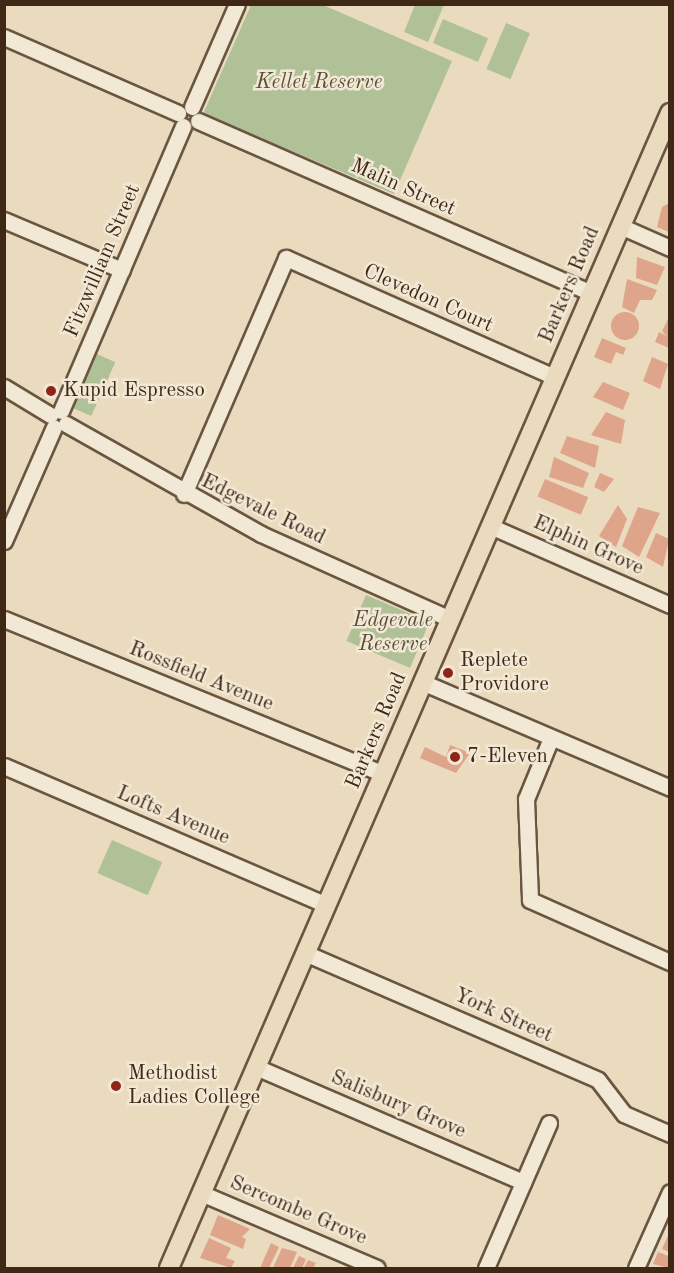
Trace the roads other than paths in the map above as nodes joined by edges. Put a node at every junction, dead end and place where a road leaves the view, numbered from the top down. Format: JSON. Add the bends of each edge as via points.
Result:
{"nodes":[{"id":1,"x":237,"y":4,"type":"edge"},
{"id":2,"x":4,"y":37,"type":"edge"},
{"id":3,"x":669,"y":112,"type":"edge"},
{"id":4,"x":188,"y":117,"type":"junction"},
{"id":5,"x":4,"y":220,"type":"edge"},
{"id":6,"x":620,"y":226,"type":"junction"},
{"id":7,"x":669,"y":248,"type":"edge"},
{"id":8,"x":122,"y":270,"type":"junction"},
{"id":9,"x":591,"y":293,"type":"junction"},
{"id":10,"x":555,"y":377,"type":"junction"},
{"id":11,"x":4,"y":387,"type":"edge"},
{"id":12,"x":58,"y":419,"type":"junction"},
{"id":13,"x":184,"y":494,"type":"junction"},
{"id":14,"x":9,"y":516,"type":"edge"},
{"id":15,"x":490,"y":526,"type":"junction"},
{"id":16,"x":4,"y":541,"type":"edge"},
{"id":17,"x":669,"y":605,"type":"edge"},
{"id":18,"x":450,"y":618,"type":"junction"},
{"id":19,"x":4,"y":619,"type":"edge"},
{"id":20,"x":422,"y":682,"type":"junction"},
{"id":21,"x":551,"y":738,"type":"junction"},
{"id":22,"x":4,"y":766,"type":"edge"},
{"id":23,"x":382,"y":774,"type":"junction"},
{"id":24,"x":669,"y":788,"type":"edge"},
{"id":25,"x":326,"y":905,"type":"junction"},
{"id":26,"x":305,"y":953,"type":"junction"},
{"id":27,"x":669,"y":962,"type":"edge"},
{"id":28,"x":256,"y":1067,"type":"junction"},
{"id":29,"x":549,"y":1123,"type":"dead end"},
{"id":30,"x":669,"y":1134,"type":"edge"},
{"id":31,"x":523,"y":1182,"type":"junction"},
{"id":32,"x":669,"y":1192,"type":"edge"},
{"id":33,"x":201,"y":1193,"type":"junction"},
{"id":34,"x":169,"y":1269,"type":"edge"},
{"id":35,"x":377,"y":1269,"type":"edge"},
{"id":36,"x":486,"y":1269,"type":"edge"},
{"id":37,"x":636,"y":1269,"type":"edge"}],
"edges":[{"from":1,"to":4,"type":"street","name":"Fitzwilliam Street"},
{"from":2,"to":4,"type":"street","name":"Malin Street"},
{"from":3,"to":6,"type":"main road","name":"Barkers Road"},
{"from":4,"to":8,"type":"street","name":"Fitzwilliam Street"},
{"from":4,"to":9,"type":"street","name":"Malin Street"},
{"from":5,"to":8,"type":"street"},
{"from":6,"to":7,"type":"street"},
{"from":6,"to":9,"type":"main road","name":"Barkers Road"},
{"from":8,"to":12,"type":"street","name":"Fitzwilliam Street"},
{"from":9,"to":10,"type":"main road","name":"Barkers Road"},
{"from":10,"to":13,"type":"street","name":"Clevedon Court","via":[[286,258]]},
{"from":10,"to":15,"type":"main road","name":"Barkers Road"},
{"from":11,"to":12,"type":"street","name":"Edgevale Road"},
{"from":12,"to":13,"type":"street","name":"Edgevale Road"},
{"from":12,"to":14,"type":"street","name":"Fitzwilliam Street"},
{"from":13,"to":18,"type":"street","name":"Edgevale Road"},
{"from":14,"to":16,"type":"street","name":"Fitzwilliam Street"},
{"from":15,"to":17,"type":"street","name":"Elphin Grove"},
{"from":15,"to":18,"type":"main road","name":"Barkers Road"},
{"from":18,"to":20,"type":"main road","name":"Barkers Road"},
{"from":19,"to":23,"type":"street","name":"Rossfield Avenue"},
{"from":20,"to":21,"type":"street"},
{"from":20,"to":23,"type":"main road","name":"Barkers Road"},
{"from":21,"to":24,"type":"street"},
{"from":21,"to":27,"type":"street","via":[[526,799],[530,900]]},
{"from":22,"to":25,"type":"street","name":"Lofts Avenue"},
{"from":23,"to":25,"type":"main road","name":"Barkers Road"},
{"from":25,"to":26,"type":"main road","name":"Barkers Road"},
{"from":26,"to":28,"type":"main road","name":"Barkers Road"},
{"from":26,"to":30,"type":"street","name":"York Street","via":[[594,1078],[606,1086],[624,1114]]},
{"from":28,"to":31,"type":"street","name":"Salisbury Grove"},
{"from":28,"to":33,"type":"main road","name":"Barkers Road"},
{"from":29,"to":31,"type":"street"},
{"from":31,"to":36,"type":"street"},
{"from":32,"to":37,"type":"street"},
{"from":33,"to":34,"type":"main road","name":"Barkers Road"},
{"from":33,"to":35,"type":"street","name":"Sercombe Grove"}]}
